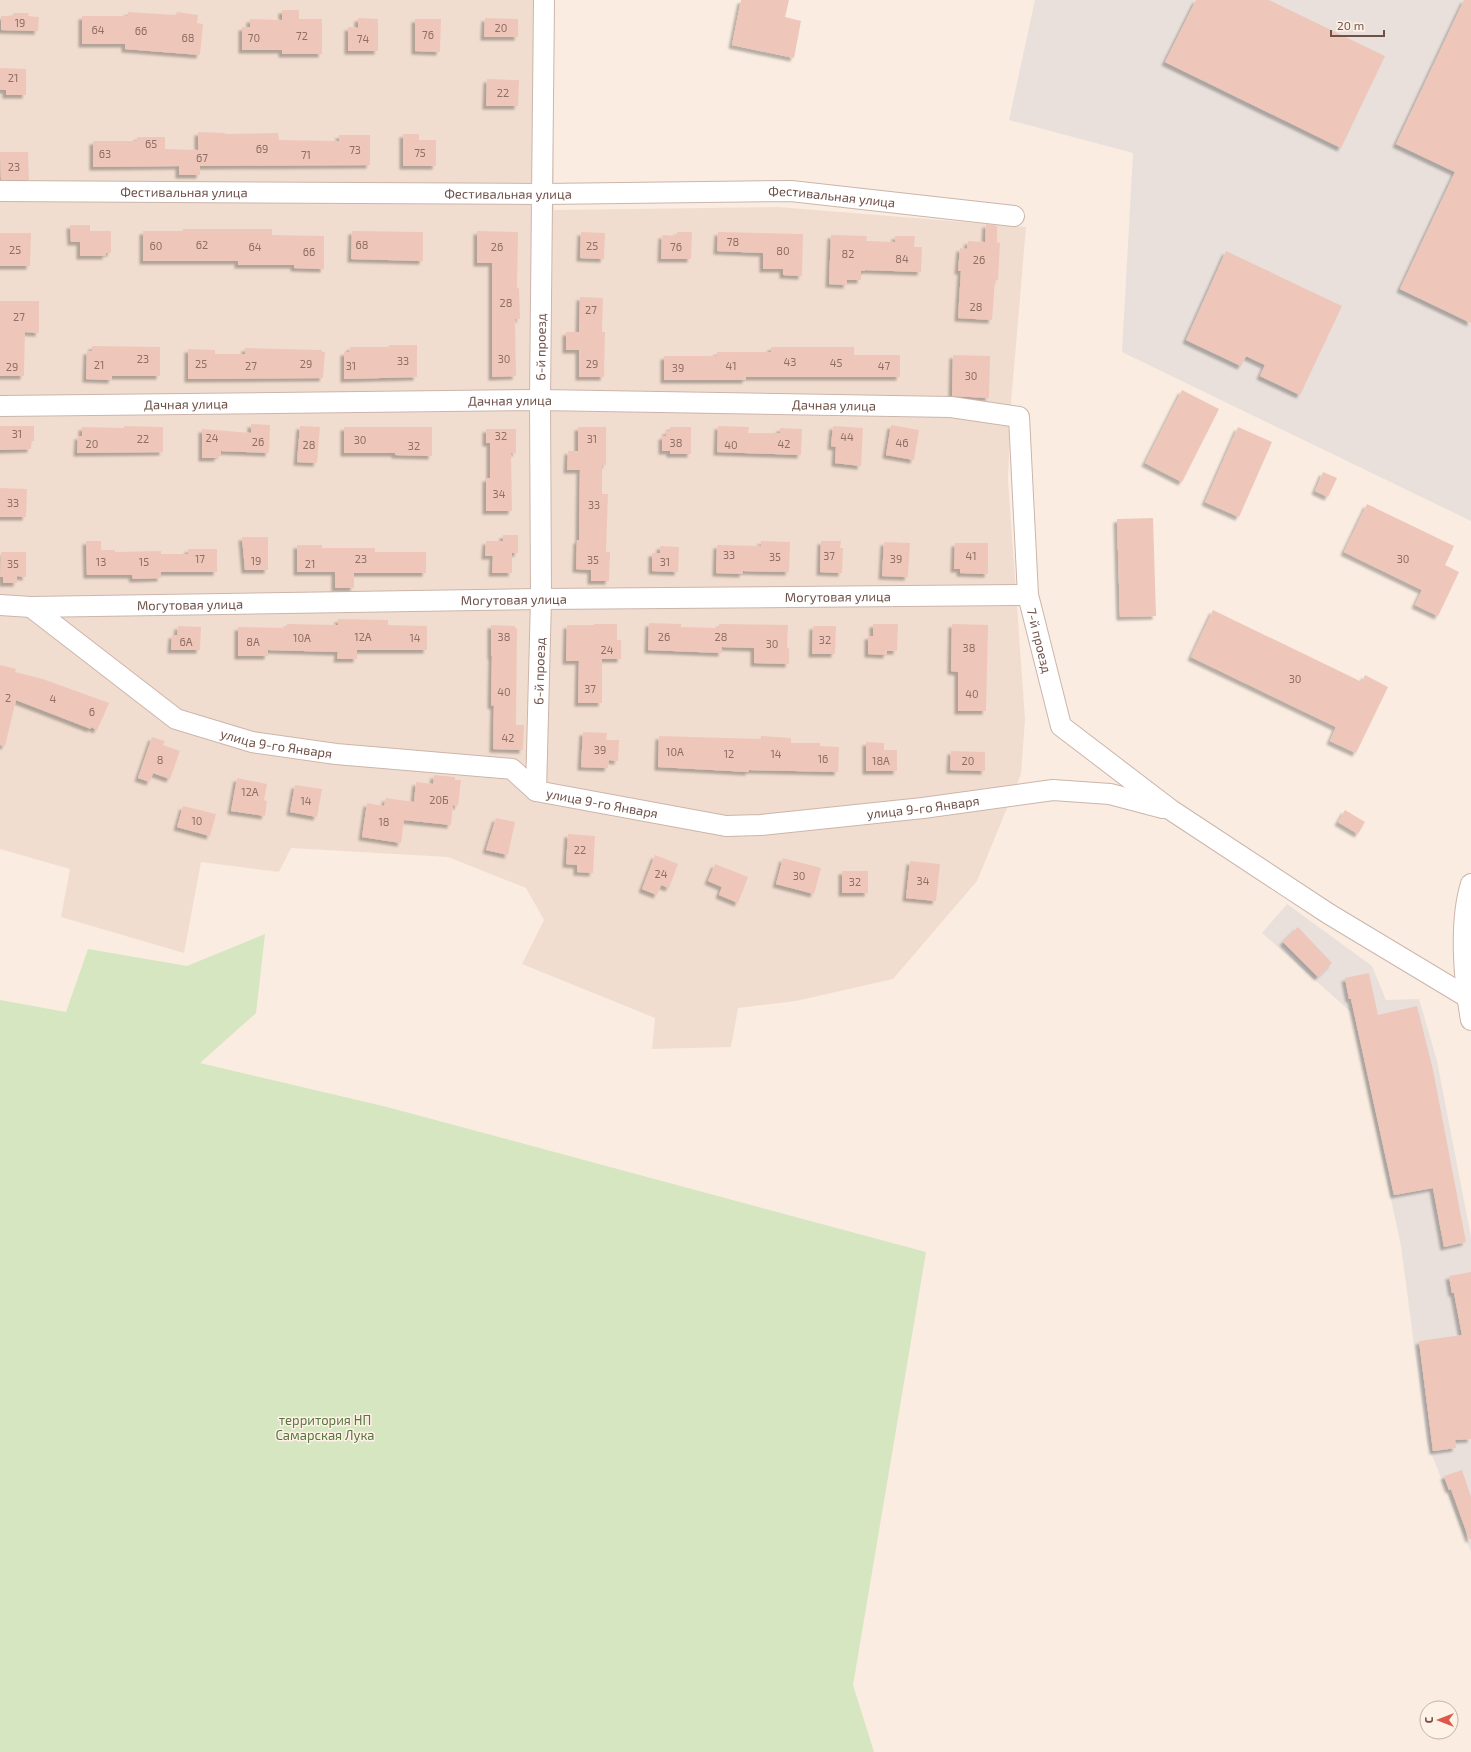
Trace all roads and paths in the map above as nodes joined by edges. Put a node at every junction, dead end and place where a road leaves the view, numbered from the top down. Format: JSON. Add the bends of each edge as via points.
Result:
{"nodes":[{"id":1,"x":544,"y":0,"type":"edge"},
{"id":2,"x":0,"y":191,"type":"edge"},
{"id":3,"x":543,"y":194,"type":"junction"},
{"id":4,"x":1014,"y":216,"type":"dead end"},
{"id":5,"x":540,"y":400,"type":"junction"},
{"id":6,"x":0,"y":406,"type":"edge"},
{"id":7,"x":1019,"y":417,"type":"joint"},
{"id":8,"x":1028,"y":595,"type":"junction"},
{"id":9,"x":541,"y":599,"type":"junction"},
{"id":10,"x":0,"y":605,"type":"edge"},
{"id":11,"x":32,"y":607,"type":"junction"},
{"id":12,"x":536,"y":790,"type":"junction"},
{"id":13,"x":1171,"y":810,"type":"junction"},
{"id":14,"x":1471,"y":884,"type":"edge"},
{"id":15,"x":1467,"y":997,"type":"junction"},
{"id":16,"x":1471,"y":1020,"type":"edge"}],
"edges":[{"from":1,"to":3,"type":"street","name":"6-й проезд"},
{"from":2,"to":3,"type":"street","name":"Фестивальная улица"},
{"from":3,"to":4,"type":"street","name":"Фестивальная улица","via":[[791,191]]},
{"from":3,"to":5,"type":"street","name":"6-й проезд"},
{"from":5,"to":6,"type":"street","name":"Дачная улица"},
{"from":5,"to":7,"type":"street","name":"Дачная улица","via":[[951,407]]},
{"from":5,"to":9,"type":"street","name":"6-й проезд"},
{"from":7,"to":8,"type":"street","name":"7-й проезд"},
{"from":8,"to":9,"type":"street","name":"Могутовая улица"},
{"from":8,"to":13,"type":"street","name":"7-й проезд","via":[[1061,726]]},
{"from":9,"to":11,"type":"street","name":"Могутовая улица"},
{"from":9,"to":12,"type":"street","name":"6-й проезд"},
{"from":10,"to":11,"type":"street","name":"Могутовая улица"},
{"from":11,"to":12,"type":"street","name":"улица 9-го Января","via":[[176,719],[252,742],[336,754],[512,769]]},
{"from":12,"to":13,"type":"street","name":"улица 9-го Января","via":[[726,826],[761,825],[923,808],[1053,790],[1110,794]]},
{"from":13,"to":15,"type":"street","via":[[1329,914]]},
{"from":14,"to":15,"type":"street","via":[[1466,898],[1464,948]]},
{"from":15,"to":16,"type":"street"}]}
